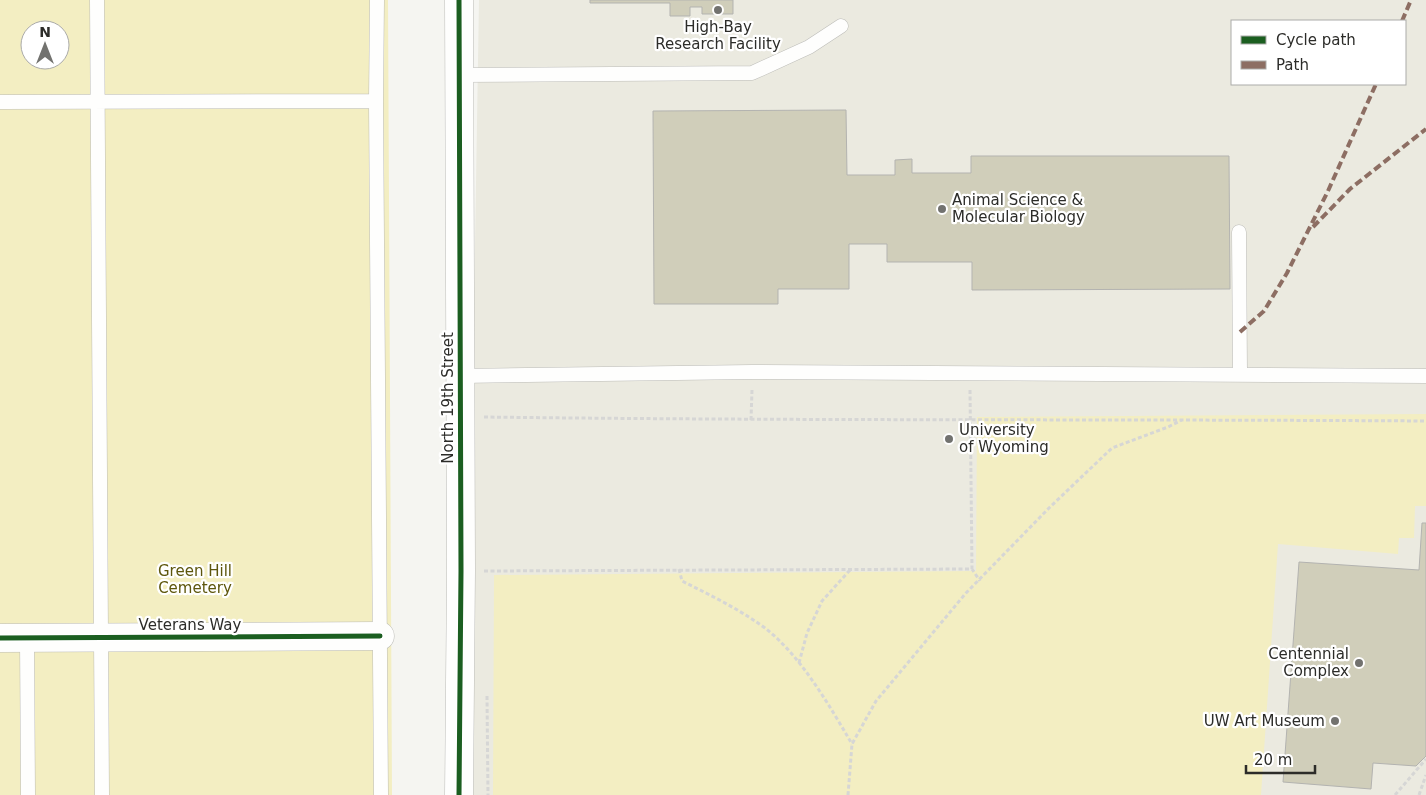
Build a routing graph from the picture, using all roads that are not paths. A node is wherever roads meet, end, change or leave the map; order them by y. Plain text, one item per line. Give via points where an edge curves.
1 (97, 0) edge
2 (377, 0) edge
3 (459, 0) edge
4 (841, 26) dead end
5 (459, 75) junction
6 (376, 100) junction
7 (0, 102) edge
8 (98, 102) junction
9 (1239, 232) dead end
10 (1240, 374) junction
11 (460, 376) junction
12 (1426, 376) edge
13 (380, 636) junction
14 (0, 638) edge
15 (27, 638) junction
16 (100, 638) junction
17 (28, 795) edge
18 (102, 795) edge
19 (381, 795) edge
20 (459, 795) edge

1 - 8 lane
2 - 6 lane
3 - 5 street, North 19th Street
4 - 5 lane via 809,47 752,73
5 - 11 street, North 19th Street
6 - 8 lane
6 - 13 lane
7 - 8 lane
8 - 16 lane
9 - 10 lane
10 - 11 lane via 752,372
10 - 12 lane
11 - 20 street, North 19th Street
13 - 16 street, Veterans Way
13 - 19 lane
14 - 15 street, Veterans Way
15 - 16 street, Veterans Way
15 - 17 lane
16 - 18 lane

